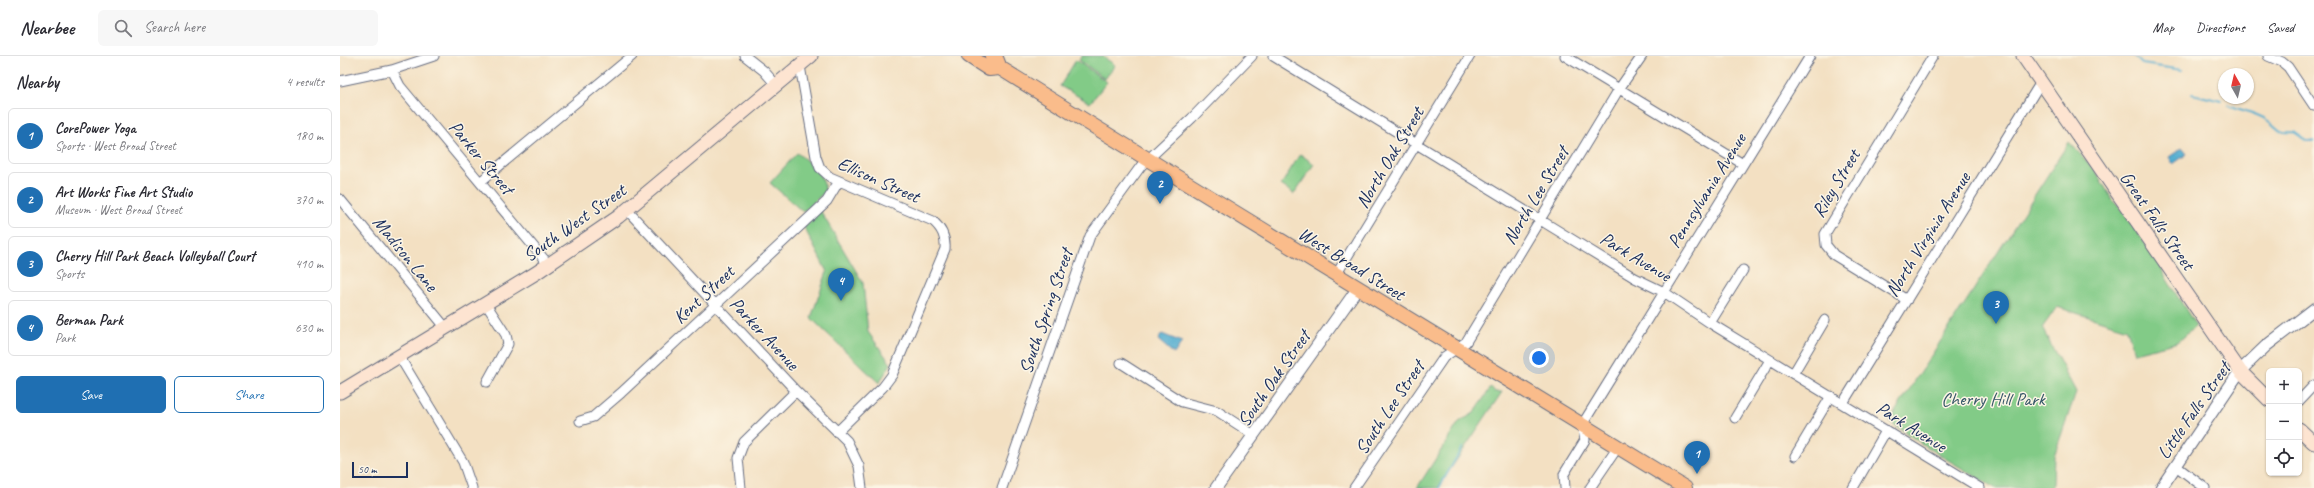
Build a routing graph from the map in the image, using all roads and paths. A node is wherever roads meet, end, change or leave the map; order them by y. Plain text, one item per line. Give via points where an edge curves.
1 (434, 56) edge
2 (632, 56) edge
3 (745, 56) edge
4 (811, 56) edge
5 (969, 56) edge
6 (992, 56) edge
7 (1252, 56) edge
8 (1273, 56) edge
9 (1470, 56) edge
10 (1566, 56) edge
11 (1642, 56) edge
12 (1810, 56) edge
13 (1932, 56) edge
14 (2022, 56) edge
15 (2268, 56) edge
16 (800, 66) junction
17 (1000, 68) junction
18 (392, 70) junction
19 (340, 81) edge
20 (2041, 82) junction
21 (777, 86) junction
22 (1619, 89) junction
23 (2314, 106) edge
24 (1417, 143) junction
25 (1148, 160) junction
26 (1743, 164) junction
27 (839, 181) junction
28 (480, 182) junction
29 (340, 199) edge
30 (627, 210) junction
31 (1540, 218) junction
32 (548, 264) junction
33 (1743, 270) dead end
34 (1336, 275) junction
35 (1358, 288) junction
36 (1664, 292) junction
37 (1907, 300) junction
38 (486, 304) junction
39 (716, 305) junction
40 (2314, 309) edge
41 (1825, 320) dead end
42 (1710, 323) junction
43 (446, 328) junction
44 (1456, 348) junction
45 (400, 356) junction
46 (1770, 360) junction
47 (1121, 363) dead end
48 (2240, 371) junction
49 (1793, 374) junction
50 (487, 382) dead end
51 (2314, 385) edge
52 (796, 391) junction
53 (340, 392) edge
54 (1831, 396) junction
55 (2266, 397) edge
56 (2302, 398) edge
57 (1843, 403) junction
58 (1735, 418) dead end
59 (580, 421) dead end
60 (1582, 425) junction
61 (1886, 431) junction
62 (837, 432) junction
63 (2302, 432) edge
64 (1254, 435) junction
65 (2314, 443) edge
66 (1618, 447) junction
67 (1795, 456) dead end
68 (2176, 466) junction
69 (472, 488) edge
70 (741, 488) edge
71 (862, 488) edge
72 (1002, 488) edge
73 (1216, 488) edge
74 (1354, 488) edge
75 (1565, 488) edge
76 (1590, 488) edge
77 (1685, 488) edge
78 (1853, 488) edge
79 (1980, 488) edge
80 (2161, 488) edge
81 (2205, 488) edge

1 - 18 street
2 - 28 street
3 - 21 street via 764,71
4 - 16 main road, South West Street
5 - 17 main road, West Broad Street via 989,69
6 - 17 main road, West Broad Street via 996,58
7 - 25 street, South Spring Street
8 - 24 street, Park Avenue
9 - 24 street, North Oak Street
10 - 22 street
11 - 22 street, North Lee Street
12 - 26 street, Pennsylvania Avenue
13 - 37 street, Riley Street via 1825,234 1826,246 1834,256
14 - 20 main road, Great Falls Street
15 - 23 street via 2288,67
16 - 21 main road, South West Street
16 - 27 street, Ellison Street via 817,161 824,173
17 - 25 main road, West Broad Street
18 - 19 street
18 - 28 street, Parker Street via 400,86
20 - 37 street, North Virginia Avenue
20 - 48 main road, Great Falls Street
21 - 30 main road, South West Street
22 - 26 street
22 - 31 street, North Lee Street
24 - 31 street, Park Avenue
24 - 34 street, North Oak Street
25 - 34 main road, West Broad Street
25 - 72 street, South Spring Street via 1098,223 1084,251
26 - 36 street, Pennsylvania Avenue
27 - 39 street, Kent Street via 827,201
27 - 62 street, Ellison Street via 938,226 944,236 945,249 890,380
28 - 32 street, Parker Street
29 - 43 street, Madison Lane
30 - 32 main road, South West Street
30 - 39 street, Parker Avenue
31 - 36 street, Park Avenue via 1635,278
31 - 44 street, North Lee Street via 1466,342
32 - 38 main road, South West Street
33 - 42 street
34 - 35 main road, West Broad Street
35 - 44 main road, West Broad Street
35 - 64 street, South Oak Street
36 - 42 street, Park Avenue
36 - 60 street, Pennsylvania Avenue
37 - 57 street, North Virginia Avenue
38 - 43 main road, South West Street
38 - 50 street via 506,335 508,344
39 - 52 street, Parker Avenue
39 - 59 street, Kent Street via 593,417
40 - 48 street, Little Falls Street via 2266,346
41 - 49 street
42 - 46 street, Park Avenue
43 - 45 main road, South West Street
44 - 60 main road, West Broad Street
44 - 74 street, South Lee Street via 1444,357
45 - 53 main road, South West Street
45 - 69 street via 463,462
46 - 49 street, Park Avenue
46 - 58 street
47 - 64 street via 1182,402 1217,411
48 - 55 main road, Great Falls Street
48 - 68 street, Little Falls Street
49 - 54 street, Park Avenue
51 - 56 street
52 - 62 street, Parker Avenue
52 - 70 street via 744,442 738,458
54 - 57 street, Park Avenue
54 - 67 street
57 - 61 street, Park Avenue
60 - 66 main road, West Broad Street
60 - 75 street via 1585,440 1564,474
61 - 78 street
61 - 79 street, Park Avenue
62 - 71 street, Parker Avenue via 855,456
63 - 65 main road
64 - 73 street, South Oak Street
66 - 76 street
66 - 77 main road, West Broad Street
68 - 80 street, Little Falls Street
68 - 81 street

